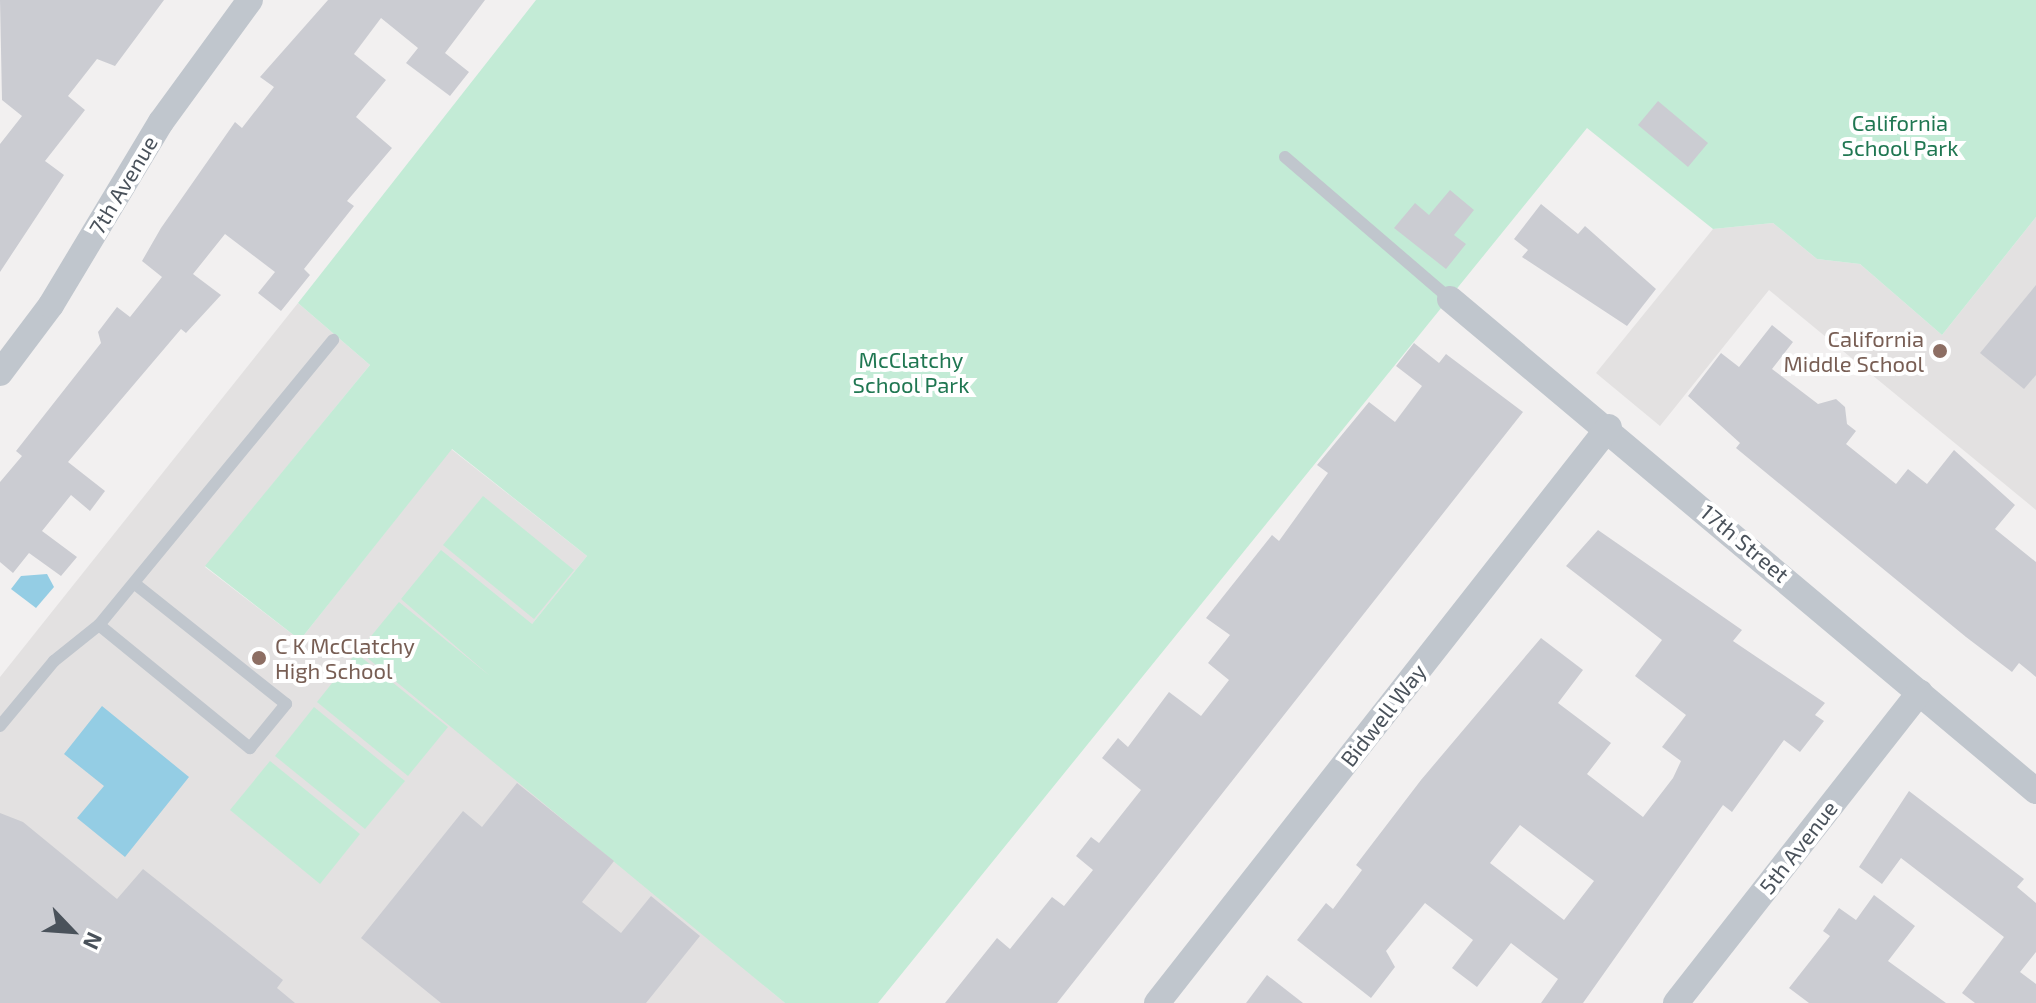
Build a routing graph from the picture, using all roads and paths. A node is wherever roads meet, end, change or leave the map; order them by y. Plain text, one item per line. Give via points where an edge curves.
1 (250, 0) edge
2 (1285, 157) dead end
3 (1450, 299) joint
4 (333, 340) dead end
5 (0, 373) edge
6 (1609, 427) junction
7 (134, 583) junction
8 (99, 625) junction
9 (1920, 692) junction
10 (0, 726) edge
11 (2036, 791) edge
12 (1157, 1003) edge
13 (1676, 1003) edge

1 - 5 street, 7th Avenue via 153,133 51,305
2 - 3 lane
3 - 6 street, 17th Street
4 - 7 lane
6 - 9 street, 17th Street
6 - 12 street, Bidwell Way
7 - 8 lane
7 - 8 lane via 286,704 250,748
8 - 10 lane via 54,661
9 - 11 street, 17th Street
9 - 13 street, 5th Avenue

